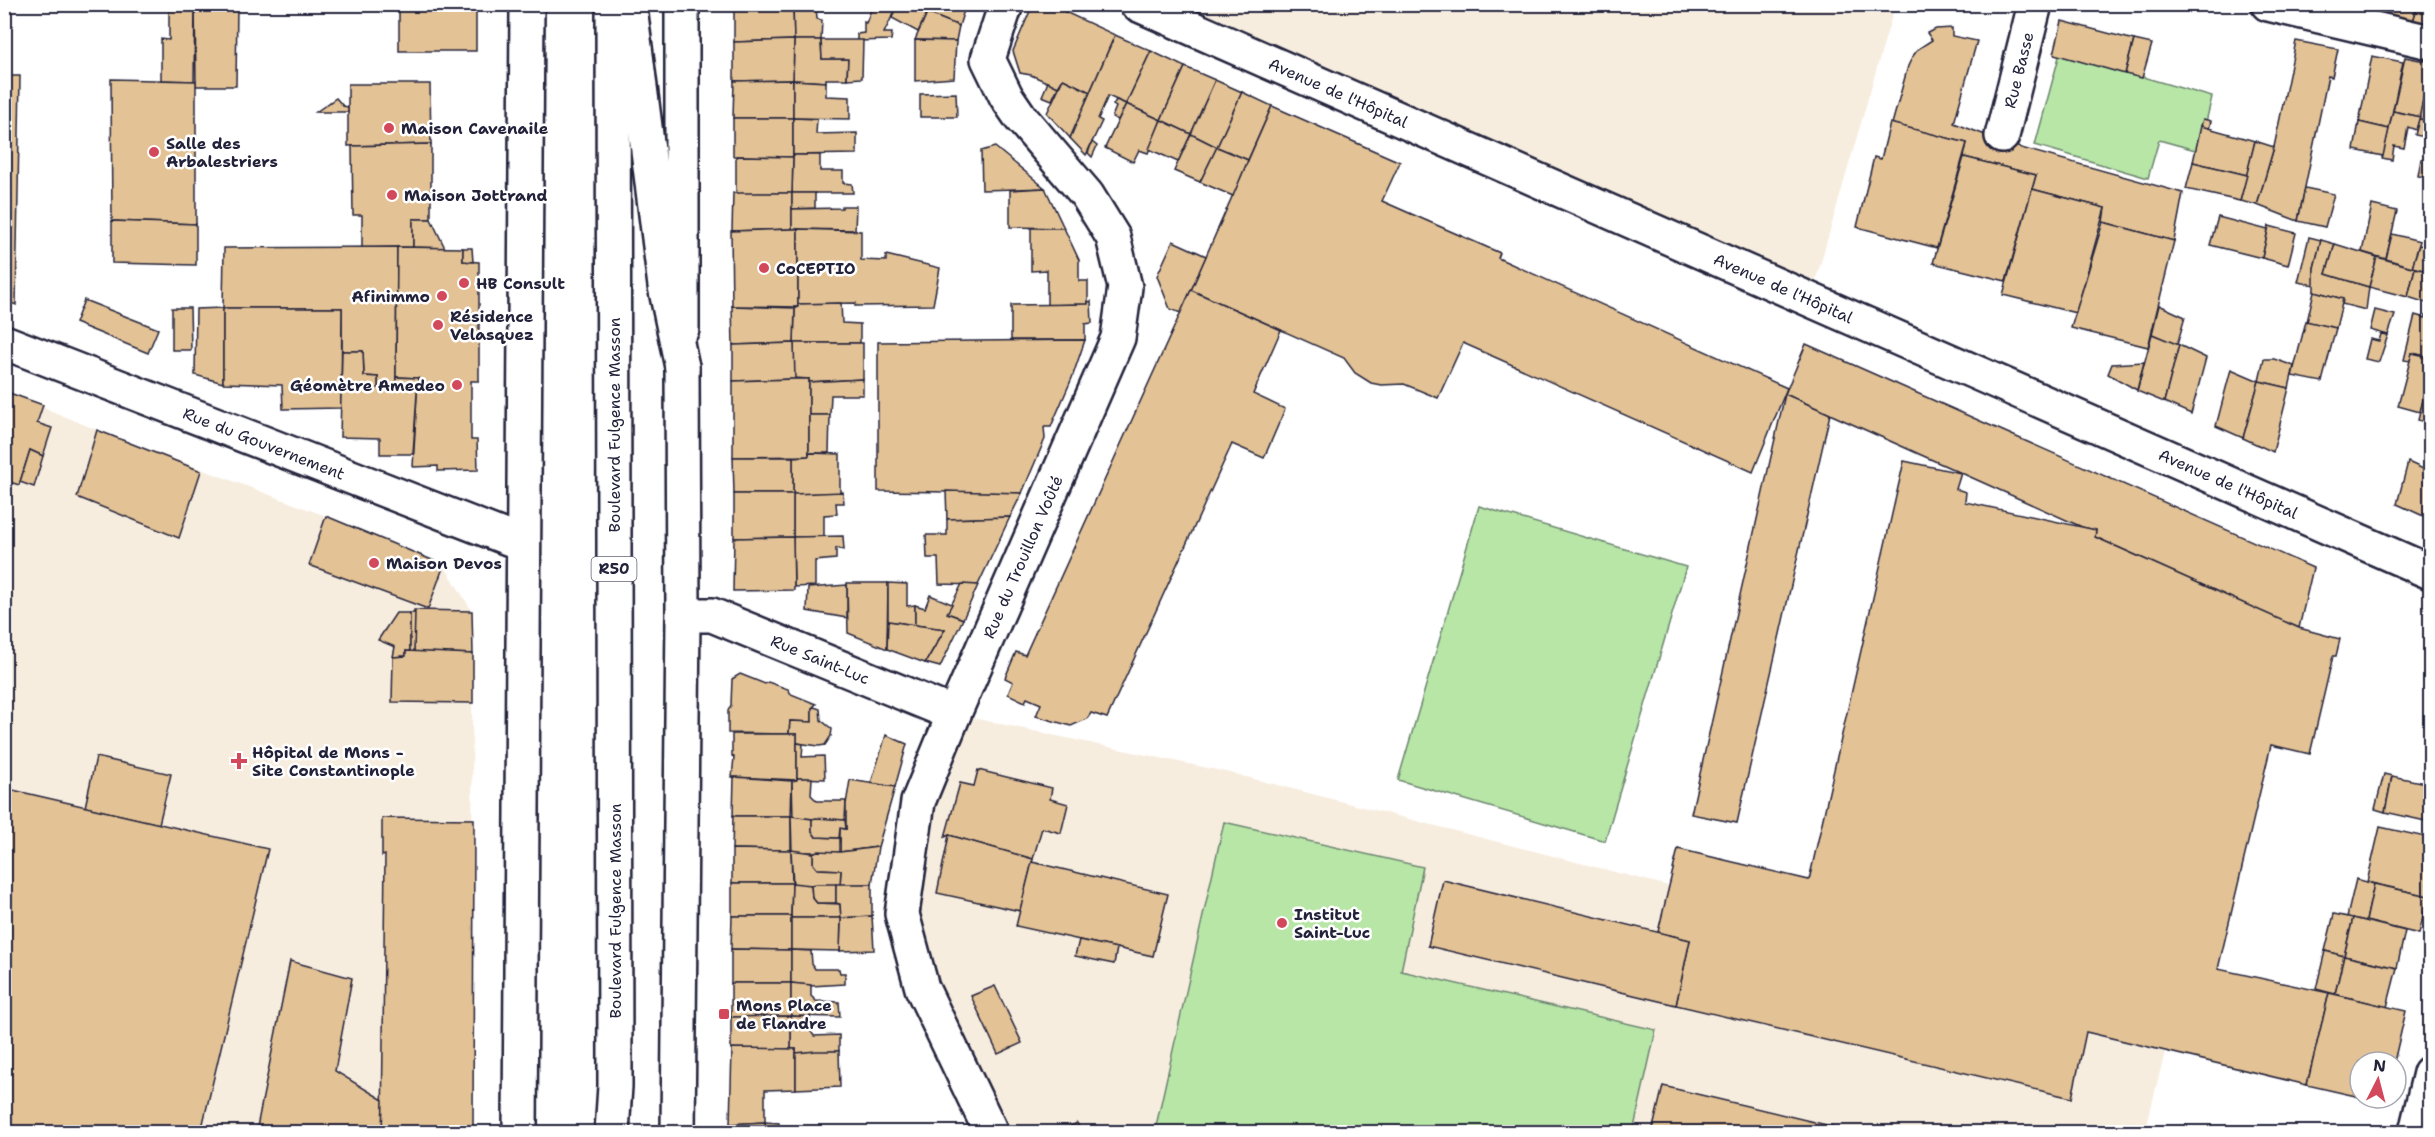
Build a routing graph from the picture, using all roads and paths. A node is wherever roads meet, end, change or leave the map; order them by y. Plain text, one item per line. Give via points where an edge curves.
1 (526, 4) edge
2 (613, 4) edge
3 (630, 4) edge
4 (682, 4) edge
5 (1006, 4) edge
6 (1137, 4) edge
7 (2035, 4) edge
8 (2268, 4) edge
9 (2430, 42) edge
10 (2002, 136) dead end
11 (4, 342) edge
12 (682, 367) junction
13 (523, 544) junction
14 (2430, 572) edge
15 (683, 615) junction
16 (954, 714) junction
17 (2430, 1073) edge
18 (520, 1132) edge
19 (612, 1132) edge
20 (678, 1132) edge
21 (991, 1132) edge
22 (2416, 1132) edge

1 - 13 main road
2 - 19 main road, Boulevard Fulgence Masson / R50
3 - 12 main road via 665,286
4 - 12 main road
5 - 16 main road, Rue du Trouillon Voûté via 988,59 1021,118 1087,195 1113,237 1125,287 1118,338
6 - 14 main road, Avenue de l'Hôpital
7 - 10 main road, Rue Basse
8 - 9 main road
11 - 13 main road, Rue du Gouvernement
12 - 15 main road
13 - 18 main road
15 - 16 main road, Rue Saint-Luc via 712,615
15 - 20 main road
16 - 21 main road, Rue du Trouillon Voûté via 918,802 902,914 922,988
17 - 22 main road

